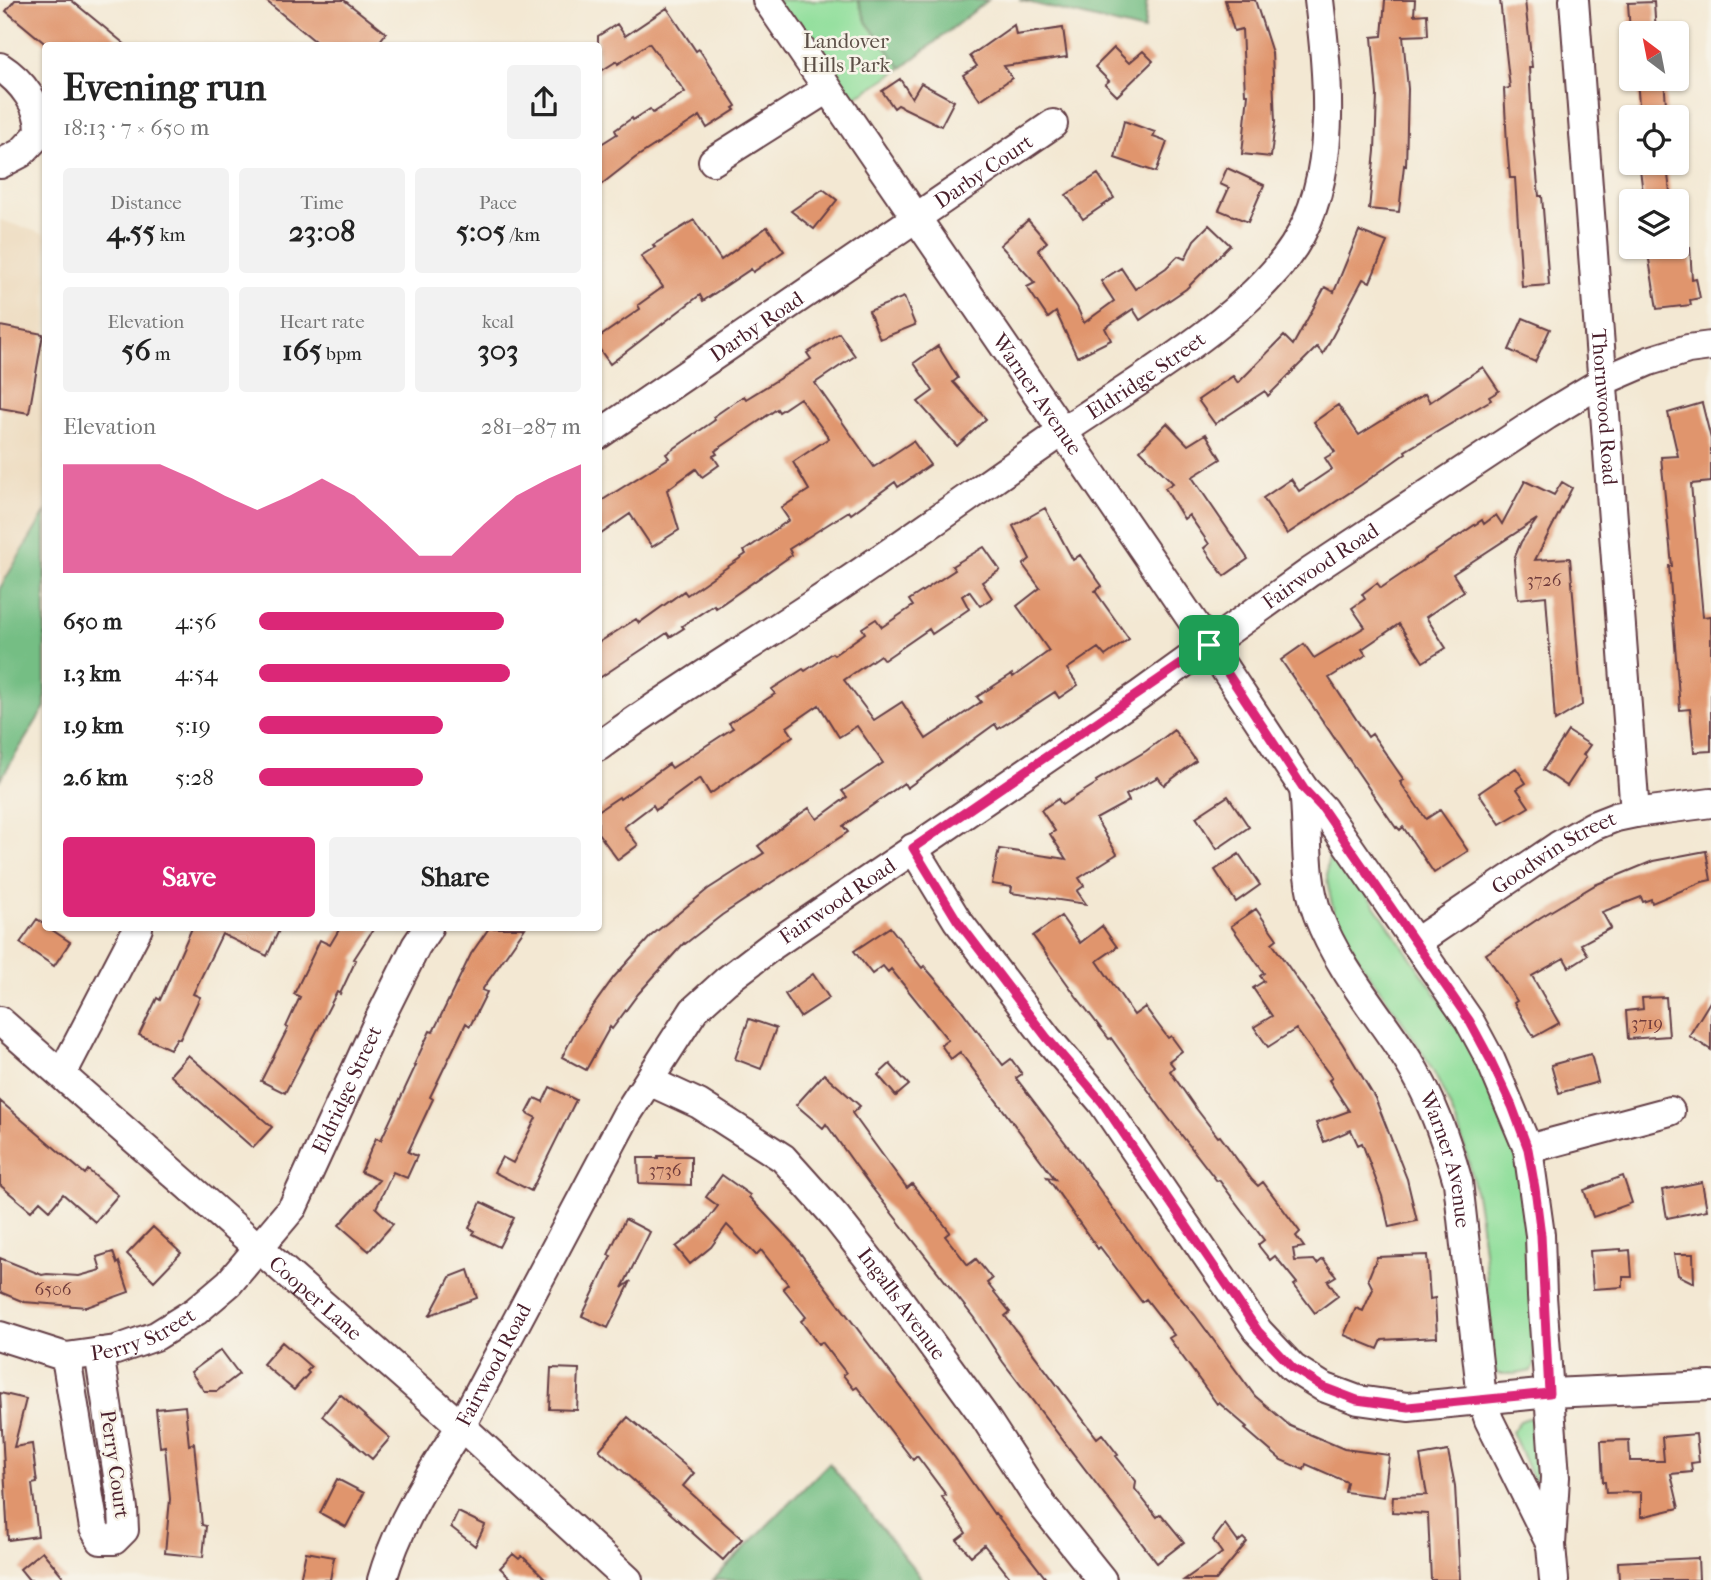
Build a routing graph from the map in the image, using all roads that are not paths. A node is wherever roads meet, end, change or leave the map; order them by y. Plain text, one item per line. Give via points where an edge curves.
1 (767, 0) edge
2 (1319, 0) edge
3 (1574, 0) edge
4 (0, 66) edge
5 (827, 89) junction
6 (37, 101) edge
7 (1053, 124) dead end
8 (713, 161) dead end
9 (0, 164) edge
10 (915, 219) junction
11 (1711, 346) edge
12 (1605, 380) junction
13 (602, 432) edge
14 (1061, 433) junction
15 (1209, 645) junction
16 (602, 744) edge
17 (1304, 789) junction
18 (1711, 803) edge
19 (1635, 813) junction
20 (913, 848) junction
21 (136, 931) edge
22 (426, 931) edge
23 (1415, 943) junction
24 (0, 1021) edge
25 (62, 1074) junction
26 (649, 1081) junction
27 (1670, 1111) dead end
28 (1528, 1149) junction
29 (261, 1248) junction
30 (0, 1336) edge
31 (99, 1352) junction
32 (66, 1357) junction
33 (1711, 1385) edge
34 (1549, 1393) junction
35 (1482, 1399) junction
36 (461, 1426) junction
37 (1551, 1545) junction
38 (382, 1580) edge
39 (628, 1580) edge
40 (1102, 1580) edge
41 (1554, 1580) edge

1 - 5 street, Warner Avenue
2 - 14 street, Eldridge Street via 1325,140 1314,205 1294,245 1226,318
3 - 12 street, Thornwood Road
4 - 6 street
5 - 8 street
5 - 10 street, Warner Avenue
6 - 9 street via 40,133 22,153
7 - 10 street, Darby Court
10 - 13 street, Darby Road
10 - 14 street, Warner Avenue
11 - 12 street, Fairwood Road via 1649,361
12 - 15 street, Fairwood Road via 1310,572
12 - 19 street, Thornwood Road
14 - 15 street, Warner Avenue
14 - 16 street, Eldridge Street
15 - 17 street, Warner Avenue
15 - 20 street, Fairwood Road
17 - 23 street, Warner Avenue via 1323,809
17 - 35 street, Warner Avenue via 1317,913 1332,949 1418,1077 1449,1150 1458,1182
18 - 19 street, Goodwin Street
19 - 23 street, Goodwin Street via 1593,826 1558,846
20 - 26 street, Fairwood Road via 726,981 694,1010
20 - 35 street via 957,920 1102,1102 1258,1331 1293,1368 1323,1387 1357,1400 1408,1407
21 - 25 street
22 - 29 street, Eldridge Street via 378,1021 293,1206
23 - 28 street, Warner Avenue via 1474,1030
24 - 25 street, Cooper Lane
25 - 29 street, Cooper Lane
26 - 36 street, Fairwood Road via 627,1114
26 - 40 street, Ingalls Avenue via 699,1104 783,1158 879,1272 1042,1505
27 - 28 street
28 - 34 street, Warner Avenue via 1541,1235
29 - 31 street, Perry Street via 196,1311 156,1336
29 - 36 street, Cooper Lane
30 - 32 street, Perry Street
31 - 32 street, Perry Street
31 - 32 street, Perry Court via 123,1509 124,1530 114,1540 100,1540 94,1528
33 - 34 street
34 - 35 street
34 - 37 street, Warner Avenue via 1555,1477
35 - 37 street, Warner Avenue
36 - 38 street, Fairwood Road via 401,1528
36 - 39 street, Cooper Lane
37 - 41 street, Warner Avenue

